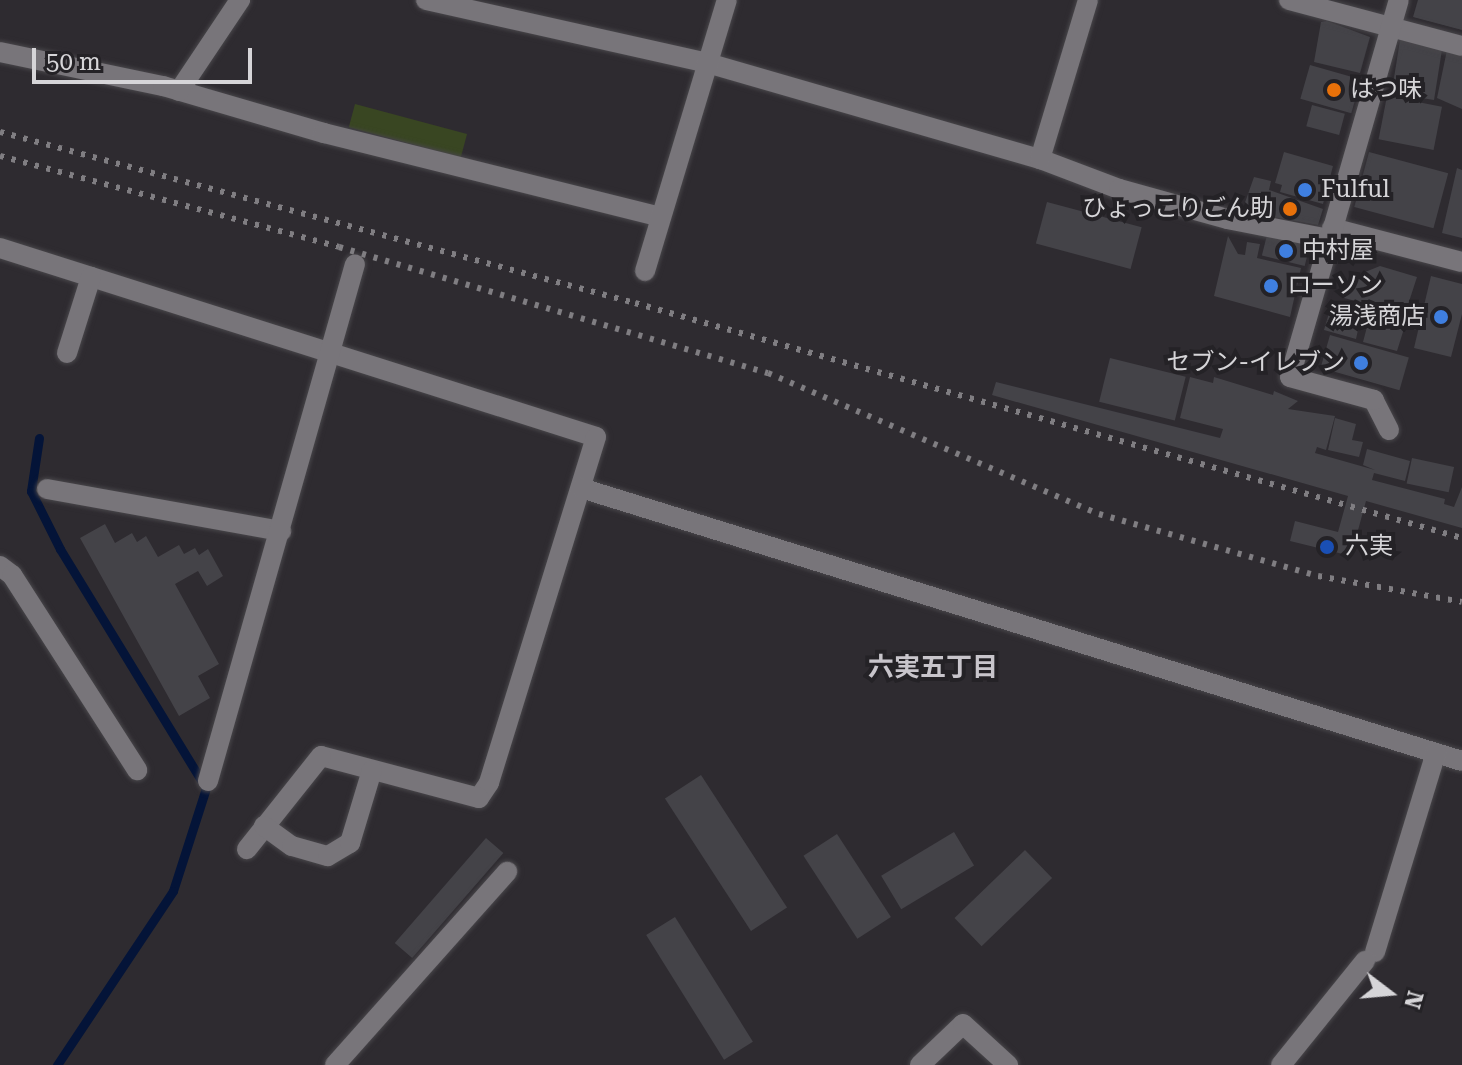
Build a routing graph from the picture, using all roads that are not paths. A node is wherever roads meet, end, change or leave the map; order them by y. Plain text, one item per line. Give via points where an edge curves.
1 (240, 0) edge
2 (426, 0) edge
3 (727, 0) edge
4 (1088, 0) edge
5 (1289, 0) edge
6 (1399, 0) edge
7 (1390, 28) junction
8 (1462, 46) edge
9 (0, 52) edge
10 (707, 63) junction
11 (179, 91) junction
12 (1040, 159) junction
13 (660, 217) junction
14 (1331, 234) junction
15 (0, 248) edge
16 (1462, 262) edge
17 (355, 264) dead end
18 (645, 271) dead end
19 (91, 277) junction
20 (67, 353) dead end
21 (330, 356) junction
22 (1389, 430) dead end
23 (581, 488) junction
24 (47, 489) dead end
25 (281, 531) junction
26 (4, 572) edge
27 (1436, 753) junction
28 (1462, 761) edge
29 (137, 770) dead end
30 (372, 770) junction
31 (208, 781) dead end
32 (264, 826) junction
33 (247, 849) dead end
34 (507, 872) dead end
35 (335, 1065) edge
36 (920, 1065) edge
37 (1008, 1065) edge
38 (1281, 1065) edge

1 - 11 street
2 - 10 street
3 - 10 street
4 - 12 street
5 - 7 street
6 - 7 street
7 - 8 street
7 - 14 street
9 - 11 street
10 - 12 street
10 - 13 street
11 - 13 street
12 - 14 street via 1119,189 1227,219
13 - 18 street
14 - 16 street
14 - 22 street via 1290,377 1374,400
15 - 19 street
17 - 21 street
19 - 20 street
19 - 21 street
21 - 23 street via 596,437
21 - 25 street
23 - 27 street
23 - 30 street via 489,783 479,798
24 - 25 street
25 - 31 street
26 - 29 street
27 - 28 street
27 - 38 street via 1370,956
30 - 32 street via 321,756
30 - 32 street via 350,843 328,856 292,846
32 - 33 street
34 - 35 street
36 - 37 street via 963,1024

